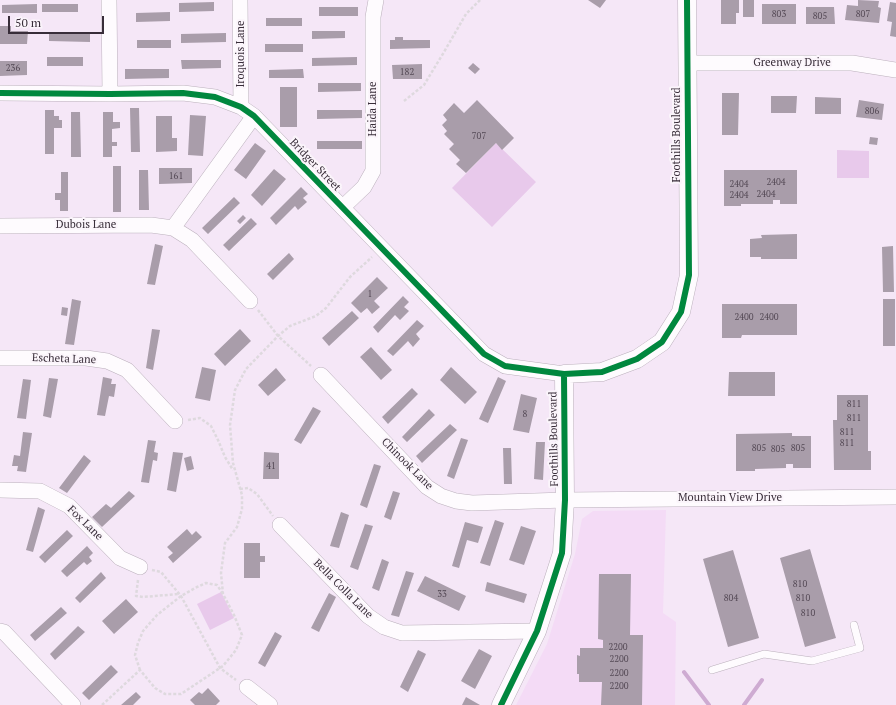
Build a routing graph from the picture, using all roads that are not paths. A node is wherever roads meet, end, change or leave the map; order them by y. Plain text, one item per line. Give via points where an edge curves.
1 (109, 0) edge
2 (240, 0) edge
3 (376, 0) edge
4 (687, 0) edge
5 (687, 63) junction
6 (896, 70) edge
7 (0, 93) edge
8 (110, 94) junction
9 (241, 107) junction
10 (254, 116) junction
11 (343, 207) junction
12 (0, 226) edge
13 (173, 228) junction
14 (250, 301) road end
15 (0, 358) edge
16 (564, 374) junction
17 (321, 375) road end
18 (175, 421) road end
19 (0, 490) edge
20 (896, 497) edge
21 (565, 500) junction
22 (280, 525) road end
23 (140, 567) road end
24 (854, 625) dead end
25 (0, 631) edge
26 (537, 631) junction
27 (712, 670) dead end
28 (247, 687) road end
29 (73, 705) edge
30 (270, 705) edge
31 (501, 705) edge

1 - 8 street
2 - 9 street, Iroquois Lane
3 - 11 street, Haida Lane via 373,17 373,171 364,187
4 - 5 street, Foothills Boulevard
5 - 6 street, Greenway Drive via 852,63
5 - 16 street, Foothills Boulevard via 688,275 681,312 662,342 637,359 602,372
7 - 8 street, Bridger Street
8 - 9 street, Bridger Street via 183,93 215,97
9 - 10 street, Bridger Street
10 - 11 street, Bridger Street
10 - 13 street
11 - 16 street, Bridger Street via 484,354 505,366
12 - 13 street, Dubois Lane via 151,225
13 - 14 street, Dubois Lane via 192,240
15 - 18 street, Escheta Lane via 86,358 107,361 127,370
16 - 21 street, Foothills Boulevard
17 - 21 street, Chinook Lane via 427,487 441,496 472,503
19 - 23 street, Fox Lane via 40,491 70,506 120,558
20 - 21 street, Mountain View Drive
21 - 26 street, Foothills Boulevard via 562,553
22 - 26 street, Bella Colla Lane via 368,616 384,627 402,633
24 - 27 lane via 860,648 812,660 764,654
25 - 29 street via 4,632
26 - 31 street, Foothills Boulevard
28 - 30 street

